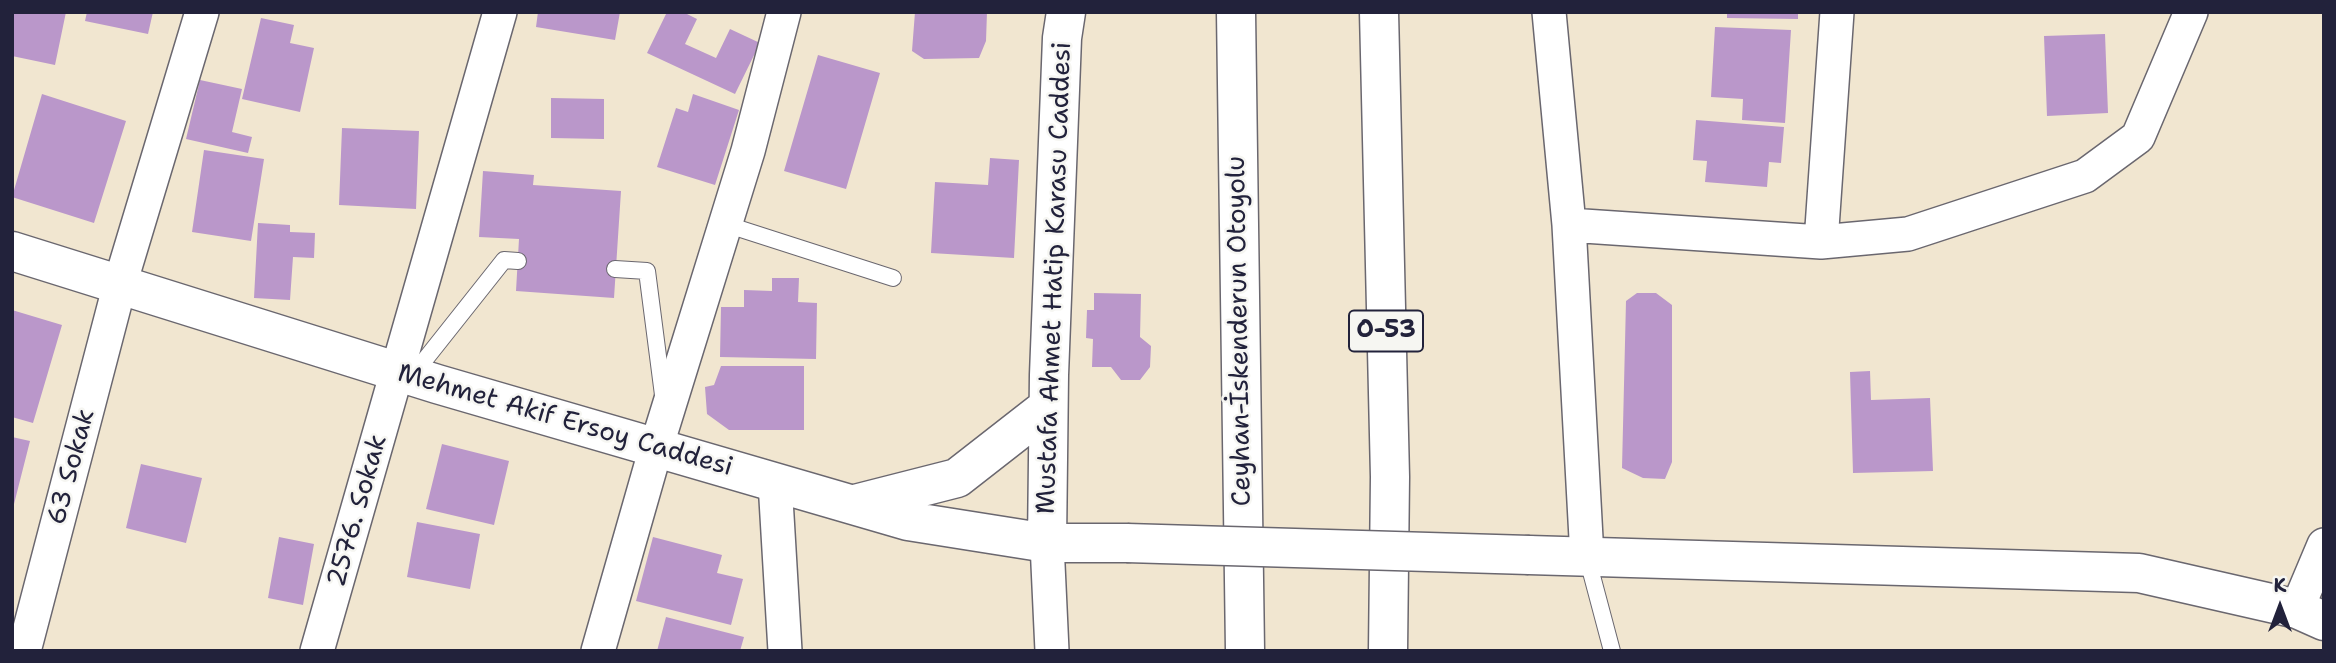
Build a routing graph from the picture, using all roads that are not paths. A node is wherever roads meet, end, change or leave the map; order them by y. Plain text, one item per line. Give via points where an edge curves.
1 (202, 12) edge
2 (500, 12) edge
3 (784, 12) edge
4 (1066, 12) edge
5 (1236, 12) edge
6 (1378, 12) edge
7 (1549, 12) edge
8 (1837, 12) edge
9 (2191, 12) edge
10 (725, 224) junction
11 (1569, 225) junction
12 (1821, 242) junction
13 (12, 251) edge
14 (518, 261) dead end
15 (615, 269) dead end
16 (893, 278) dead end
17 (120, 284) junction
18 (405, 374) junction
19 (1048, 407) junction
20 (661, 431) junction
21 (775, 482) junction
22 (853, 505) junction
23 (1047, 543) junction
24 (2324, 545) edge
25 (1587, 557) junction
26 (2311, 615) edge
27 (24, 651) edge
28 (317, 651) edge
29 (598, 651) edge
30 (785, 651) edge
31 (1052, 651) edge
32 (1245, 651) edge
33 (1388, 651) edge
34 (1612, 651) edge

1 - 17 street, 63 Sokak
2 - 18 street, 2576. Sokak
3 - 10 street
4 - 19 main road, Mustafa Ahmet Hatip Karasu Caddesi
5 - 32 main road, Ceyhan-İskenderun Otoyolu
6 - 33 main road, O-53 via 1390,477
7 - 11 street
8 - 12 street
9 - 12 street via 2138,137 2085,177 1908,234
10 - 16 lane
10 - 20 street
11 - 12 street
11 - 25 street
13 - 17 main road, Mehmet Akif Ersoy Caddesi
14 - 18 lane via 504,260
15 - 20 lane via 648,271
17 - 18 main road, Mehmet Akif Ersoy Caddesi
17 - 27 street, 63 Sokak
18 - 20 main road, Mehmet Akif Ersoy Caddesi
18 - 28 street, 2576. Sokak
19 - 22 main road via 957,478
19 - 23 main road, Mustafa Ahmet Hatip Karasu Caddesi
20 - 21 main road, Mehmet Akif Ersoy Caddesi
20 - 29 street
21 - 22 main road, Mehmet Akif Ersoy Caddesi
21 - 30 street
22 - 23 main road, Mehmet Akif Ersoy Caddesi via 908,521
23 - 25 main road, Mehmet Akif Ersoy Caddesi, bridge
23 - 31 street
24 - 26 street
25 - 26 main road, Mehmet Akif Ersoy Caddesi via 2139,573
25 - 34 lane

